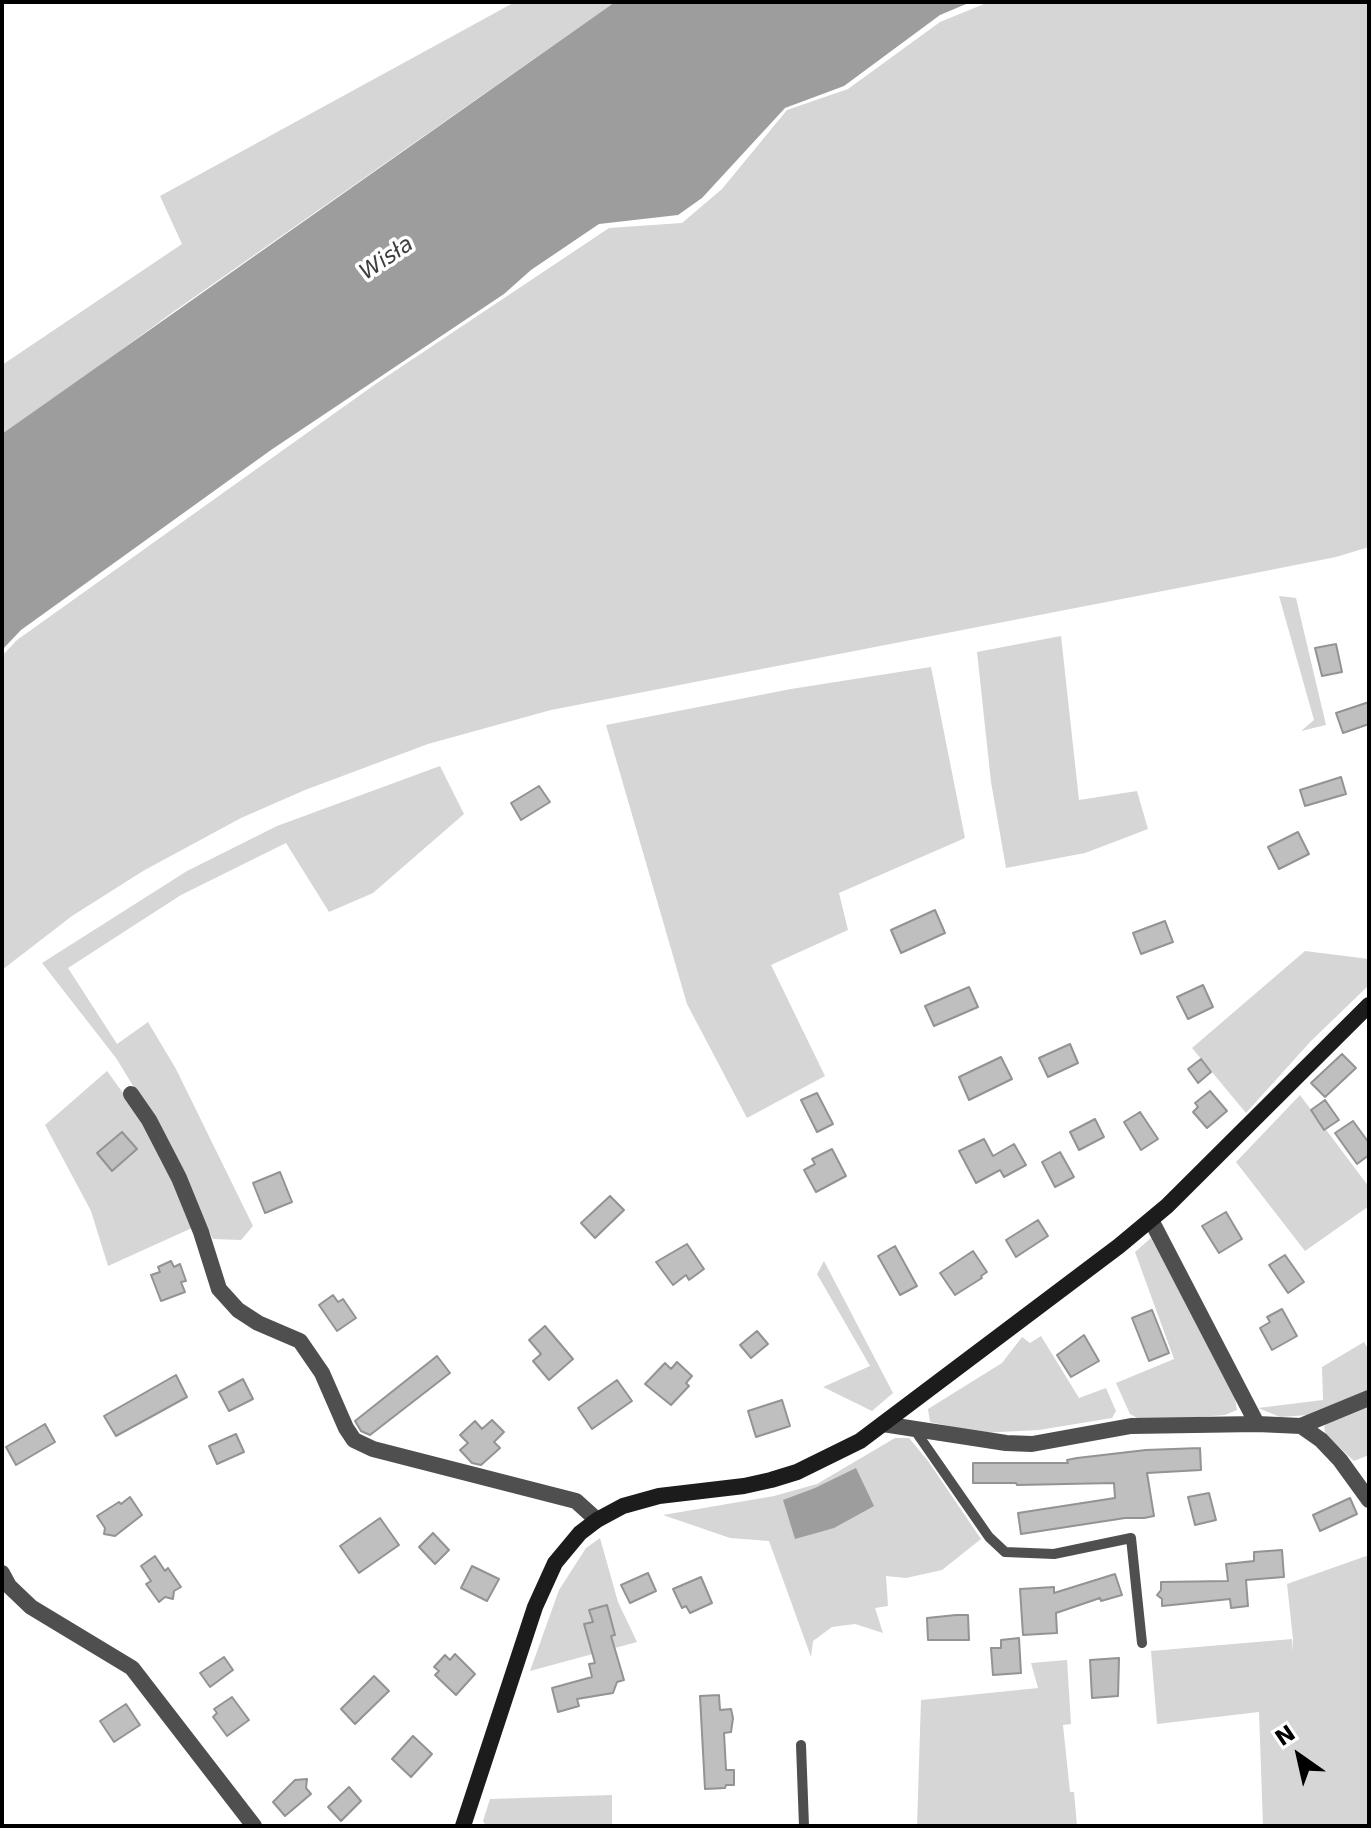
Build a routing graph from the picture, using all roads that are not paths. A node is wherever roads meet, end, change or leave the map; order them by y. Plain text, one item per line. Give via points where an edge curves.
1 (1369, 1005) edge
2 (131, 1094) dead end
3 (1151, 1220) junction
4 (1369, 1398) edge
5 (883, 1424) junction
6 (1257, 1424) junction
7 (1301, 1426) junction
8 (913, 1428) junction
9 (1369, 1500) edge
10 (597, 1520) junction
11 (2, 1573) edge
12 (1142, 1643) dead end
13 (801, 1745) dead end
14 (254, 1826) edge
15 (463, 1826) edge
16 (804, 1826) edge

1 - 3 street
2 - 10 street via 179,1178 219,1289 258,1323 300,1341 354,1440 576,1501
3 - 5 street
3 - 6 street
4 - 7 street
5 - 8 street
5 - 10 street via 842,1452 797,1472 744,1486 647,1499
6 - 7 street
6 - 8 street via 1131,1426 1032,1444
7 - 9 street via 1340,1460
8 - 12 lane via 1005,1552 1054,1554 1131,1538
10 - 15 street via 564,1549 547,1578
11 - 14 street via 31,1607 132,1668
13 - 16 lane

